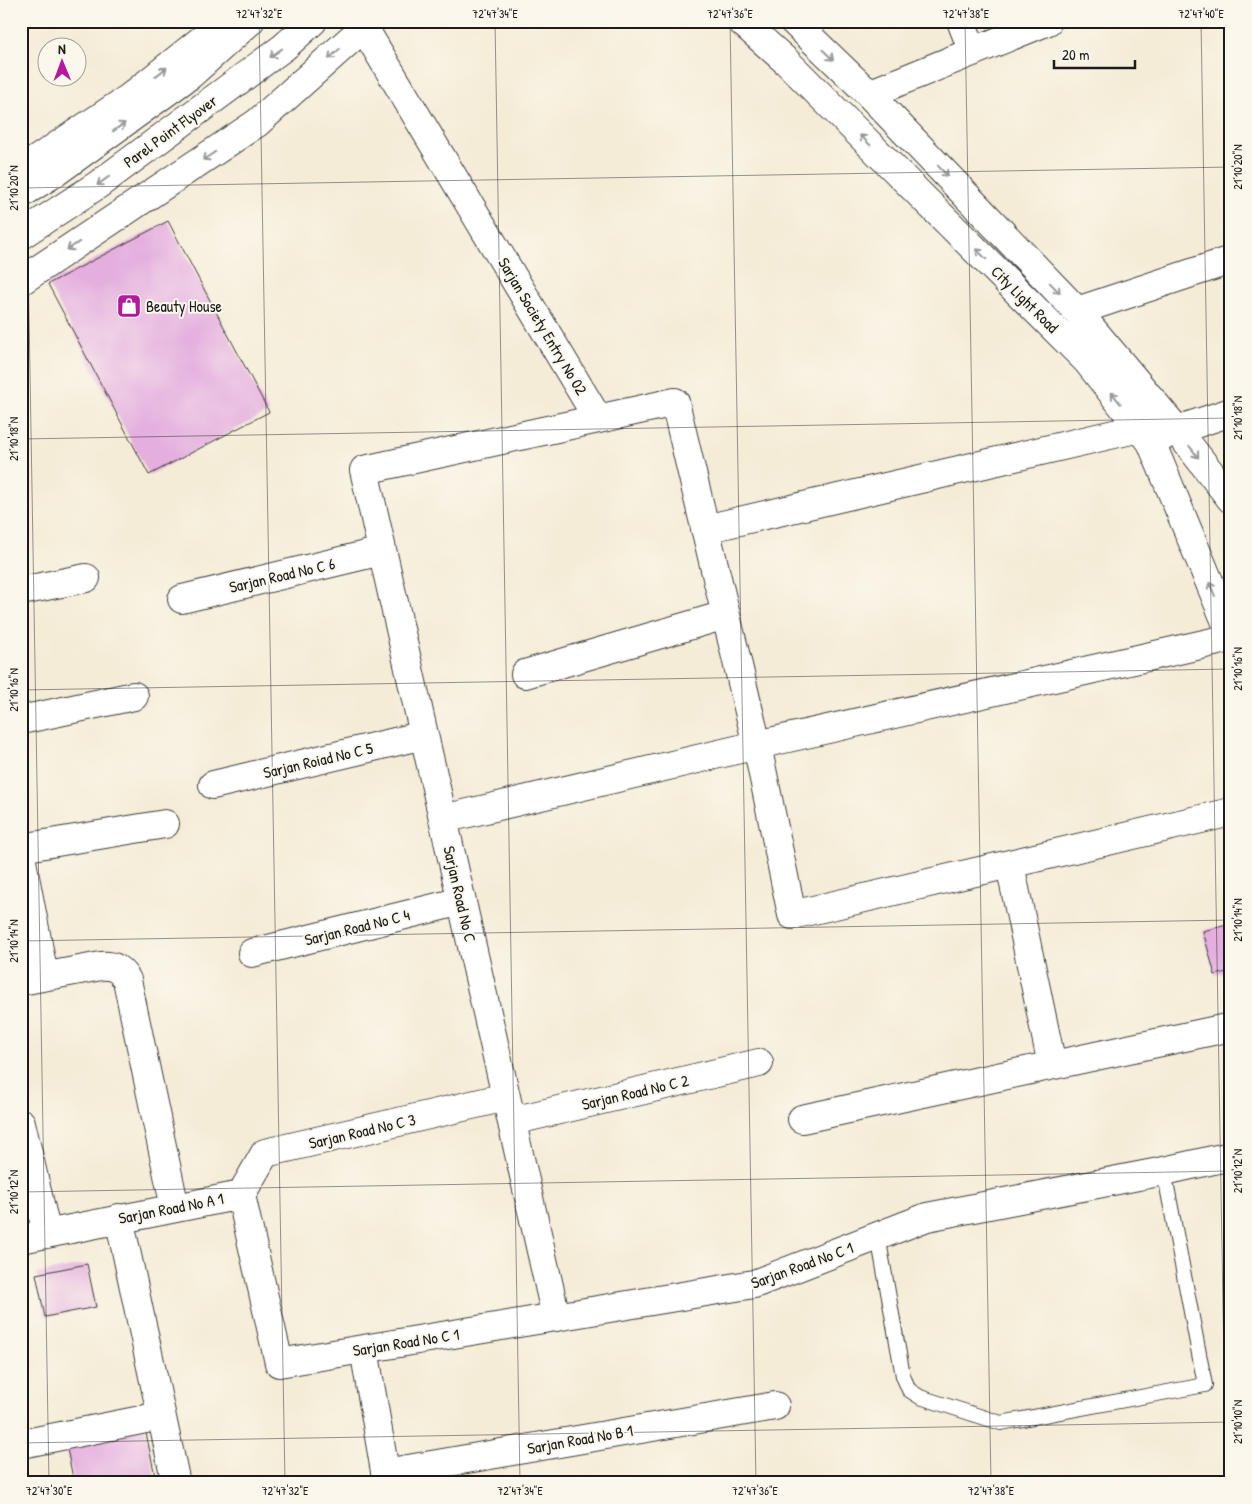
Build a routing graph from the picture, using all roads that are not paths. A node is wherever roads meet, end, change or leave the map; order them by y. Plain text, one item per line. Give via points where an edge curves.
1 (225, 21) edge
2 (250, 21) edge
3 (313, 21) edge
4 (741, 21) edge
5 (793, 21) edge
6 (961, 21) edge
7 (1048, 21) edge
8 (367, 24) edge
9 (973, 52) junction
10 (869, 94) junction
11 (21, 170) edge
12 (21, 194) edge
13 (21, 235) edge
14 (1231, 260) edge
15 (21, 281) edge
16 (1076, 311) junction
17 (1231, 412) edge
18 (598, 419) junction
19 (1177, 430) junction
20 (1146, 435) junction
21 (1231, 499) edge
22 (705, 529) junction
23 (382, 551) junction
24 (86, 578) dead end
25 (21, 591) edge
26 (182, 599) dead end
27 (726, 615) junction
28 (1231, 634) edge
29 (1231, 638) edge
30 (525, 674) dead end
31 (134, 696) dead end
32 (21, 720) edge
33 (424, 735) junction
34 (756, 745) junction
35 (213, 785) dead end
36 (1231, 812) edge
37 (443, 819) junction
38 (165, 824) dead end
39 (21, 848) edge
40 (21, 856) edge
41 (1010, 865) junction
42 (462, 900) junction
43 (252, 952) dead end
44 (33, 979) edge
45 (1231, 1028) edge
46 (759, 1063) dead end
47 (1052, 1065) junction
48 (509, 1109) junction
49 (802, 1119) dead end
50 (21, 1124) edge
51 (1231, 1156) edge
52 (1164, 1171) junction
53 (241, 1195) junction
54 (175, 1208) junction
55 (119, 1218) junction
56 (34, 1236) edge
57 (878, 1236) junction
58 (556, 1317) junction
59 (364, 1349) junction
60 (279, 1363) joint
61 (775, 1406) dead end
62 (161, 1416) junction
63 (21, 1444) edge
64 (386, 1478) edge
65 (176, 1483) edge

11 -> 1 street via 129,98
12 -> 2 street, Parel Point Flyover via 190,75
3 -> 13 street, Parel Point Flyover via 284,48 99,184
20 -> 4 street, City Light Road via 1087,362
5 -> 10 street
6 - 9 street
7 - 9 street
8 -> 15 street via 258,123
8 - 18 street, Sarjan Society Entry No 02
9 - 10 street
10 -> 16 street
14 - 16 street
16 - 19 street
17 - 19 street
18 - 22 street via 675,402
18 - 23 street, Sarjan Road No C via 364,470
19 - 20 street
19 -> 21 street
20 - 22 street
28 -> 20 street, City Light Road
22 - 27 street
23 - 26 street, Sarjan Road No C 6
23 - 33 street, Sarjan Road No C
24 - 25 street
27 - 30 street
27 - 34 street
29 - 34 street
31 - 32 street
33 - 35 street, Sarjan Roiad No C 5
33 - 37 street, Sarjan Road No C
34 - 37 street
34 - 41 street via 792,915
36 - 41 street
37 - 42 street, Sarjan Road No C
38 - 39 street
40 - 44 street
41 - 47 street
42 - 43 street, Sarjan Road No C 4
42 - 48 street, Sarjan Road No C
44 - 54 street via 111,965 120,970 127,980
45 - 47 street
46 - 48 street, Sarjan Road No C 2
47 - 49 street
48 - 53 street, Sarjan Road No C 3 via 265,1153
48 - 58 street, Sarjan Road No C
50 - 56 street
51 - 52 street, Sarjan Road No C 1
52 - 57 street, Sarjan Road No C 1 via 927,1217
52 - 57 lane via 1205,1385 1002,1423 920,1397 909,1390 903,1376
53 - 54 street, Sarjan Road No A 1
53 - 60 street, Sarjan Road No A 1
54 - 55 street, Sarjan Road No A 1
55 - 56 street, Sarjan Road No A 1
55 - 62 street
57 - 58 street, Sarjan Road No C 1 via 754,1284
58 - 59 street, Sarjan Road No C 1
59 - 60 street, Sarjan Road No C 1
59 - 64 street
61 - 64 street, Sarjan Road No B 1
62 - 63 street
62 - 65 street

